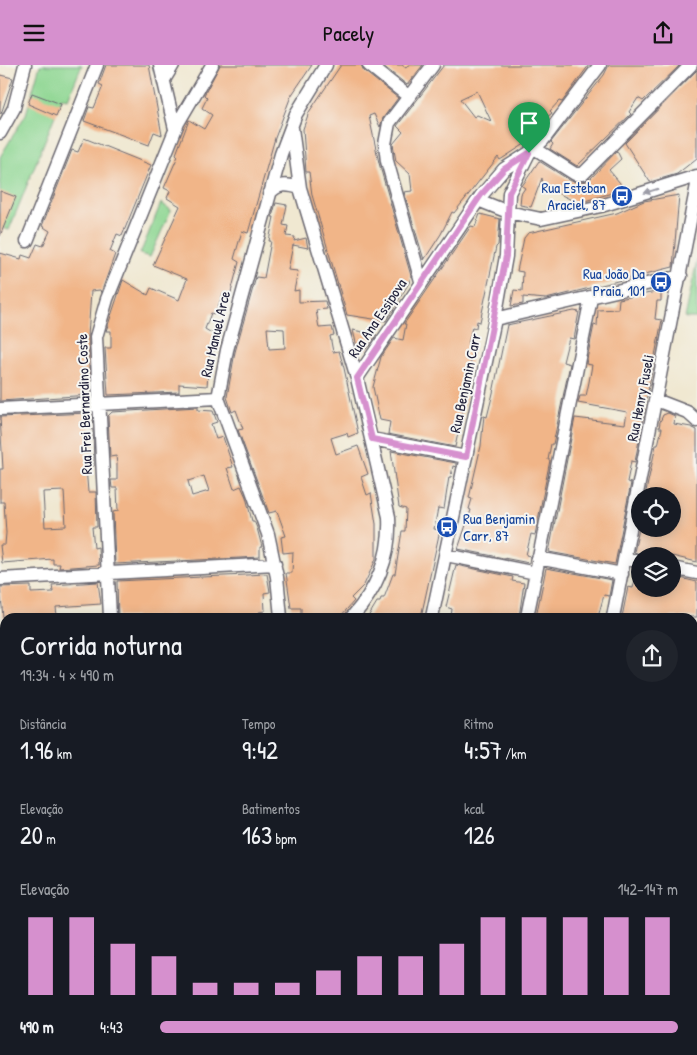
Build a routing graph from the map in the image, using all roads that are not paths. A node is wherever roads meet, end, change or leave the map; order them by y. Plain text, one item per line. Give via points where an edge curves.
1 (26, 65) edge
2 (97, 65) edge
3 (160, 65) edge
4 (173, 65) edge
5 (212, 65) edge
6 (326, 65) edge
7 (369, 65) edge
8 (433, 65) edge
9 (600, 65) edge
10 (691, 65) edge
11 (164, 80) junction
12 (408, 96) junction
13 (292, 126) junction
14 (175, 129) junction
15 (0, 133) edge
16 (531, 151) junction
17 (697, 176) edge
18 (697, 185) edge
19 (300, 188) junction
20 (269, 194) junction
21 (478, 200) junction
22 (508, 212) junction
23 (27, 241) dead end
24 (681, 276) junction
25 (421, 281) junction
26 (591, 298) junction
27 (495, 319) junction
28 (357, 378) junction
29 (218, 398) junction
30 (656, 400) junction
31 (99, 404) junction
32 (0, 409) edge
33 (697, 421) edge
34 (372, 439) junction
35 (466, 457) junction
36 (446, 555) junction
37 (538, 558) junction
38 (625, 558) junction
39 (631, 559) edge
40 (275, 564) junction
41 (681, 570) edge
42 (536, 573) junction
43 (697, 573) edge
44 (108, 574) junction
45 (622, 574) junction
46 (0, 579) edge
47 (110, 613) edge
48 (281, 613) edge
49 (355, 613) edge
50 (433, 613) edge
51 (528, 613) edge
52 (614, 613) edge

1 - 15 street via 14,108
2 - 23 street
3 - 11 street
4 - 11 street
5 - 14 street, Rua Frei Bernardino Coste
6 - 13 street, Rua Manuel Arce via 309,89
7 - 12 street
8 - 12 street
9 - 16 street
10 - 16 street via 583,174 575,174
11 - 14 street
12 - 25 street via 389,123 385,144
13 - 19 street
13 - 20 street, Rua Manuel Arce
14 - 31 street, Rua Frei Bernardino Coste via 99,322 96,337
16 - 21 street, Rua Ana Essipova via 504,169
16 - 22 street, Rua Benjamin Carr via 509,193
17 -> 22 street via 566,215 541,219
18 - 24 street, Rua Henry Fuseli
19 - 20 street via 285,184
19 - 28 street
20 - 29 street, Rua Manuel Arce via 227,350
21 - 22 street
21 - 25 street, Rua Ana Essipova
22 - 27 street, Rua Benjamin Carr via 506,256
24 - 26 street
24 - 30 street, Rua Henry Fuseli
25 - 28 street, Rua Ana Essipova
26 - 27 street
26 - 37 street
27 - 35 street, Rua Benjamin Carr
28 - 34 street, Rua Ana Essipova
29 - 31 street
29 - 40 street, Rua Manuel Arce via 265,526
30 - 33 street via 687,412
30 - 38 street, Rua Henry Fuseli
31 - 32 street
31 - 44 street, Rua Frei Bernardino Coste
34 - 35 street
34 - 49 street, Rua Ana Essipova via 390,537 377,582
35 - 36 street, Rua Benjamin Carr
36 - 42 street
36 - 50 street, Rua Benjamin Carr
37 - 42 street
37 - 45 street
38 - 39 street
38 - 45 street, Rua Henry Fuseli
40 - 44 street
40 - 48 street, Rua Manuel Arce
41 - 43 street
42 - 51 street
44 - 46 street
44 - 47 street, Rua Frei Bernardino Coste
45 - 52 street, Rua Henry Fuseli

